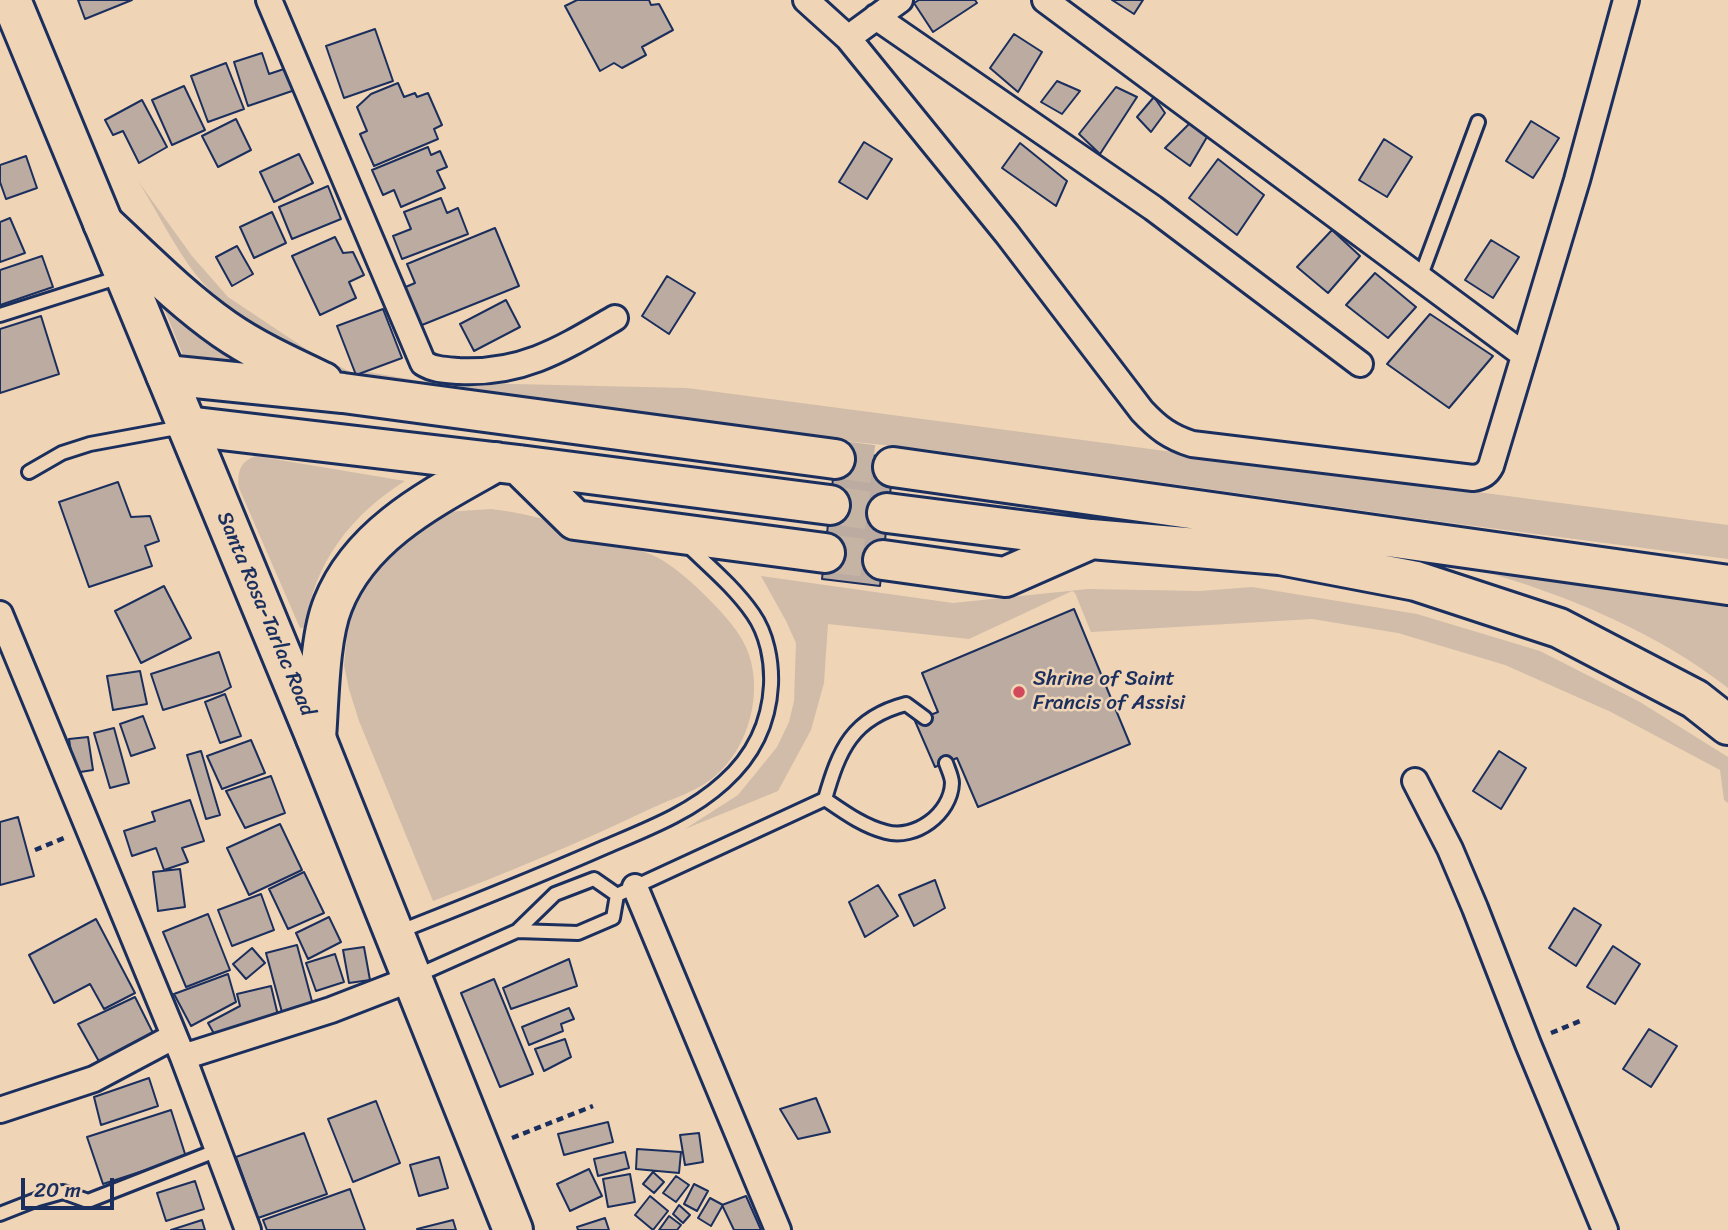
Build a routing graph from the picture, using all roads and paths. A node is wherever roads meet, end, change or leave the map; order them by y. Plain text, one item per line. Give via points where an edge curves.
1 (11, 0) edge
2 (269, 0) edge
3 (806, 0) edge
4 (900, 0) edge
5 (1045, 0) edge
6 (1626, 0) edge
7 (876, 17) junction
8 (848, 38) junction
9 (1478, 122) dead end
10 (103, 223) junction
11 (124, 275) junction
12 (1420, 278) junction
13 (0, 316) edge
14 (615, 318) dead end
15 (1524, 355) junction
16 (1360, 364) dead end
17 (166, 374) junction
18 (343, 393) junction
19 (187, 426) junction
20 (835, 459) tunnel mouth
21 (507, 464) junction
22 (893, 467) tunnel mouth
23 (29, 471) dead end
24 (830, 505) tunnel mouth
25 (887, 513) tunnel mouth
26 (674, 533) junction
27 (1091, 539) junction
28 (825, 553) tunnel mouth
29 (883, 560) tunnel mouth
30 (1728, 585) edge
31 (0, 614) edge
32 (925, 718) dead end
33 (1728, 725) edge
34 (316, 738) junction
35 (946, 762) dead end
36 (1415, 781) dead end
37 (825, 799) junction
38 (626, 891) junction
39 (517, 932) junction
40 (394, 933) junction
41 (411, 979) junction
42 (178, 1047) junction
43 (593, 1106) dead end
44 (0, 1110) edge
45 (218, 1150) junction
46 (482, 1150) junction
47 (0, 1214) edge
48 (248, 1230) edge
49 (513, 1230) edge
50 (779, 1230) edge
51 (1605, 1230) edge

1 - 10 highway, Santa Rosa-Tarlac Road
2 - 14 street via 423,363 439,369 485,372 511,368 567,346
3 - 8 street
4 - 7 street
5 - 12 street
6 - 15 street
7 - 8 street
7 - 16 street via 1153,208
8 - 15 street via 1007,234 1142,411 1172,438 1206,446 1480,477 1491,466
9 - 12 lane
10 - 11 highway, Santa Rosa-Tarlac Road
10 - 18 highway via 224,329
11 - 13 lane
11 - 17 highway, Santa Rosa-Tarlac Road
12 - 15 street
17 - 18 highway
17 - 19 highway, Santa Rosa-Tarlac Road
18 - 20 highway
19 - 21 highway
19 - 23 lane via 90,444
19 - 34 highway, Santa Rosa-Tarlac Road
21 - 24 highway
21 - 26 highway via 575,520
21 - 34 highway via 426,502 384,534 348,572 332,606 323,649
22 - 30 highway
25 - 27 highway
26 - 28 highway
26 - 40 lane via 730,586 754,616 766,643 770,706 748,756 724,782 667,820
27 - 29 highway via 1004,577
27 - 33 highway via 1280,555 1416,581 1559,628 1695,699
31 - 42 street
32 - 37 lane via 906,704 888,708 856,731 835,762
34 - 40 highway, Santa Rosa-Tarlac Road
35 - 37 lane via 952,783 947,802 936,817 904,834 858,821
36 - 51 street via 1475,908
37 - 38 lane
38 - 39 lane via 613,918 578,933
38 - 39 lane via 594,879 555,894
38 - 50 street
39 - 41 lane
40 - 41 highway, Santa Rosa-Tarlac Road
41 - 42 street via 331,1010
41 - 46 highway, Santa Rosa-Tarlac Road
42 - 44 street
42 - 45 street
43 - 46 path
45 - 47 lane via 88,1201 64,1192
45 - 48 street
46 - 49 highway, Santa Rosa-Tarlac Road

